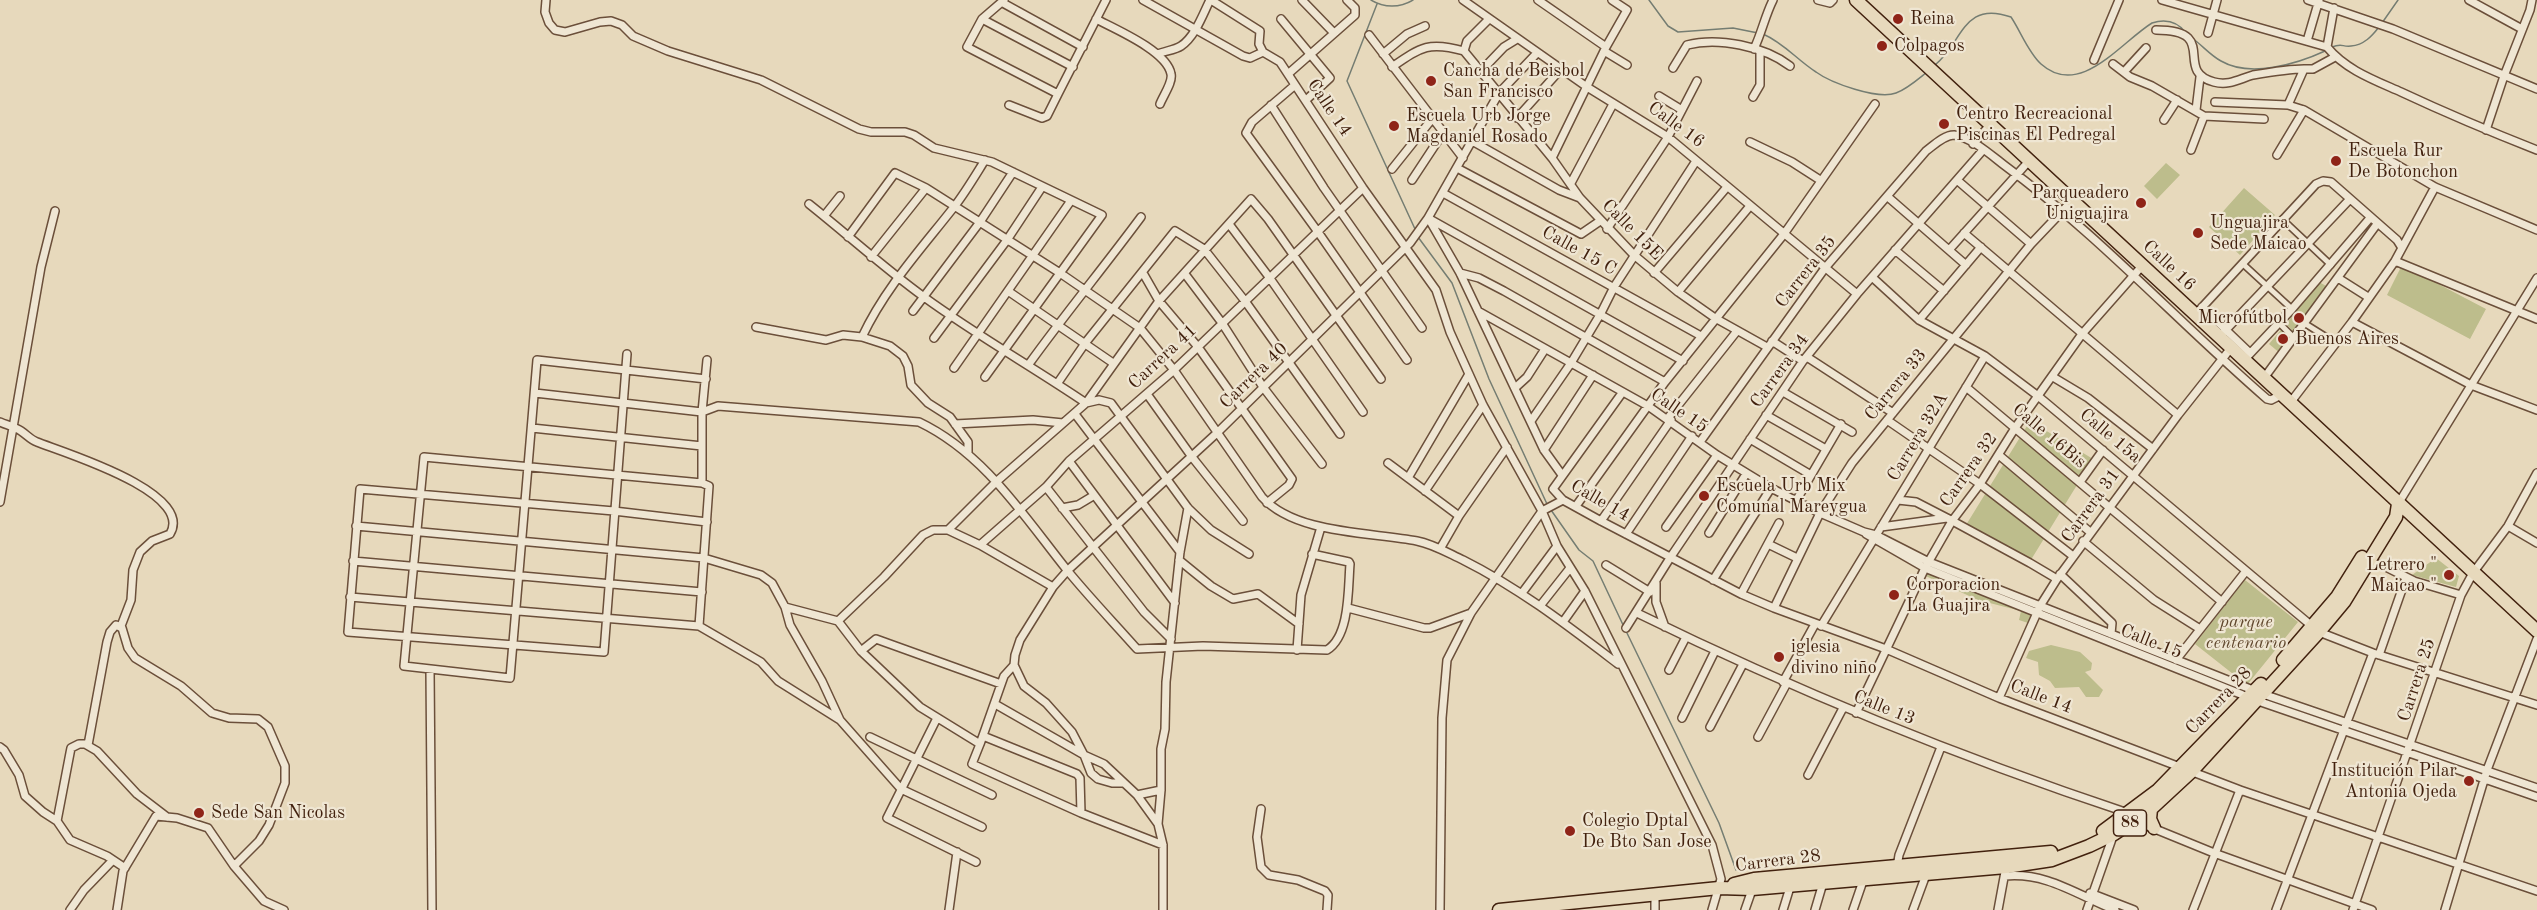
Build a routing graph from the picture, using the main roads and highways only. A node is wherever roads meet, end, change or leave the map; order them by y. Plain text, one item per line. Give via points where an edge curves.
1 (1856, 0) edge
2 (2398, 504) junction
3 (2316, 629) junction
4 (2537, 631) edge
5 (2186, 769) junction
6 (2151, 809) junction
7 (2132, 816) junction
8 (2154, 828) road end
9 (2006, 867) junction
10 (1928, 869) junction
11 (1865, 874) junction
12 (1792, 881) junction
13 (1499, 910) edge

1 - 2 highway, Calle 16 via 2072,201 2138,270 2199,311 2223,334 2231,348 2247,357 2264,378
2 - 3 highway, Carrera 28 / 88
2 - 3 highway, Carrera 28 / 88 via 2396,517 2344,602
2 - 4 highway, Calle 16
3 - 5 highway, Carrera 28 / 88
5 - 6 highway, Carrera 28 / 88
5 - 7 highway, Carrera 28 / 88
6 - 7 highway, Carrera 28 / 88
6 - 8 highway
7 - 9 highway, Carrera 28 / 88 via 2084,841
7 - 9 highway, Carrera 28 / 88 via 2114,834 2089,846 2052,860
9 - 10 highway, Carrera 28 / 88
10 - 11 highway, Carrera 28 / 88
10 - 11 highway, Carrera 28 / 88 via 1897,867
11 - 12 highway, Carrera 28 / 88
11 - 12 highway, Carrera 28 / 88 via 1823,882
12 - 13 highway, Carrera 28 / 88

